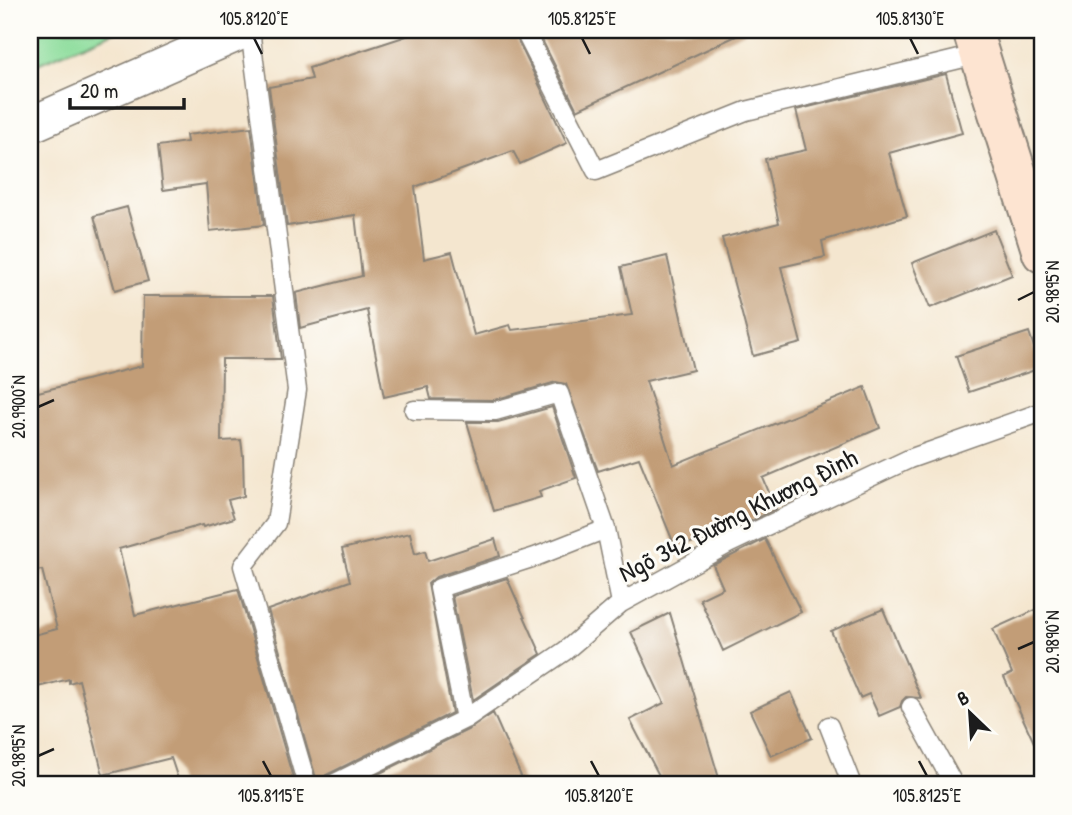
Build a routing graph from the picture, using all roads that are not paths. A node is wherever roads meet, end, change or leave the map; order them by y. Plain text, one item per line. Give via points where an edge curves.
1 (247, 30) edge
2 (524, 30) edge
3 (976, 42) edge
4 (30, 125) edge
5 (1042, 253) edge
6 (414, 410) dead end
7 (1042, 412) edge
8 (606, 528) junction
9 (621, 603) junction
10 (911, 707) dead end
11 (465, 719) junction
12 (829, 726) dead end
13 (358, 779) edge
14 (307, 785) edge
15 (331, 785) edge
16 (852, 785) edge
17 (954, 785) edge

1 - 4 street
1 - 14 lane via 298,390 276,523 243,566
2 - 3 lane via 596,171 746,111
3 - 5 main road
6 - 8 lane via 495,411 559,393
7 - 9 lane, Ngõ 342 Đường Khương Đình via 909,460 728,544
8 - 9 lane
8 - 11 lane via 439,588
9 - 11 lane, Ngõ 342 Đường Khương Đình via 565,651
10 - 17 lane
11 - 13 lane, Ngõ 342 Đường Khương Đình
12 - 16 lane
13 - 15 lane, Ngõ 342 Đường Khương Đình

